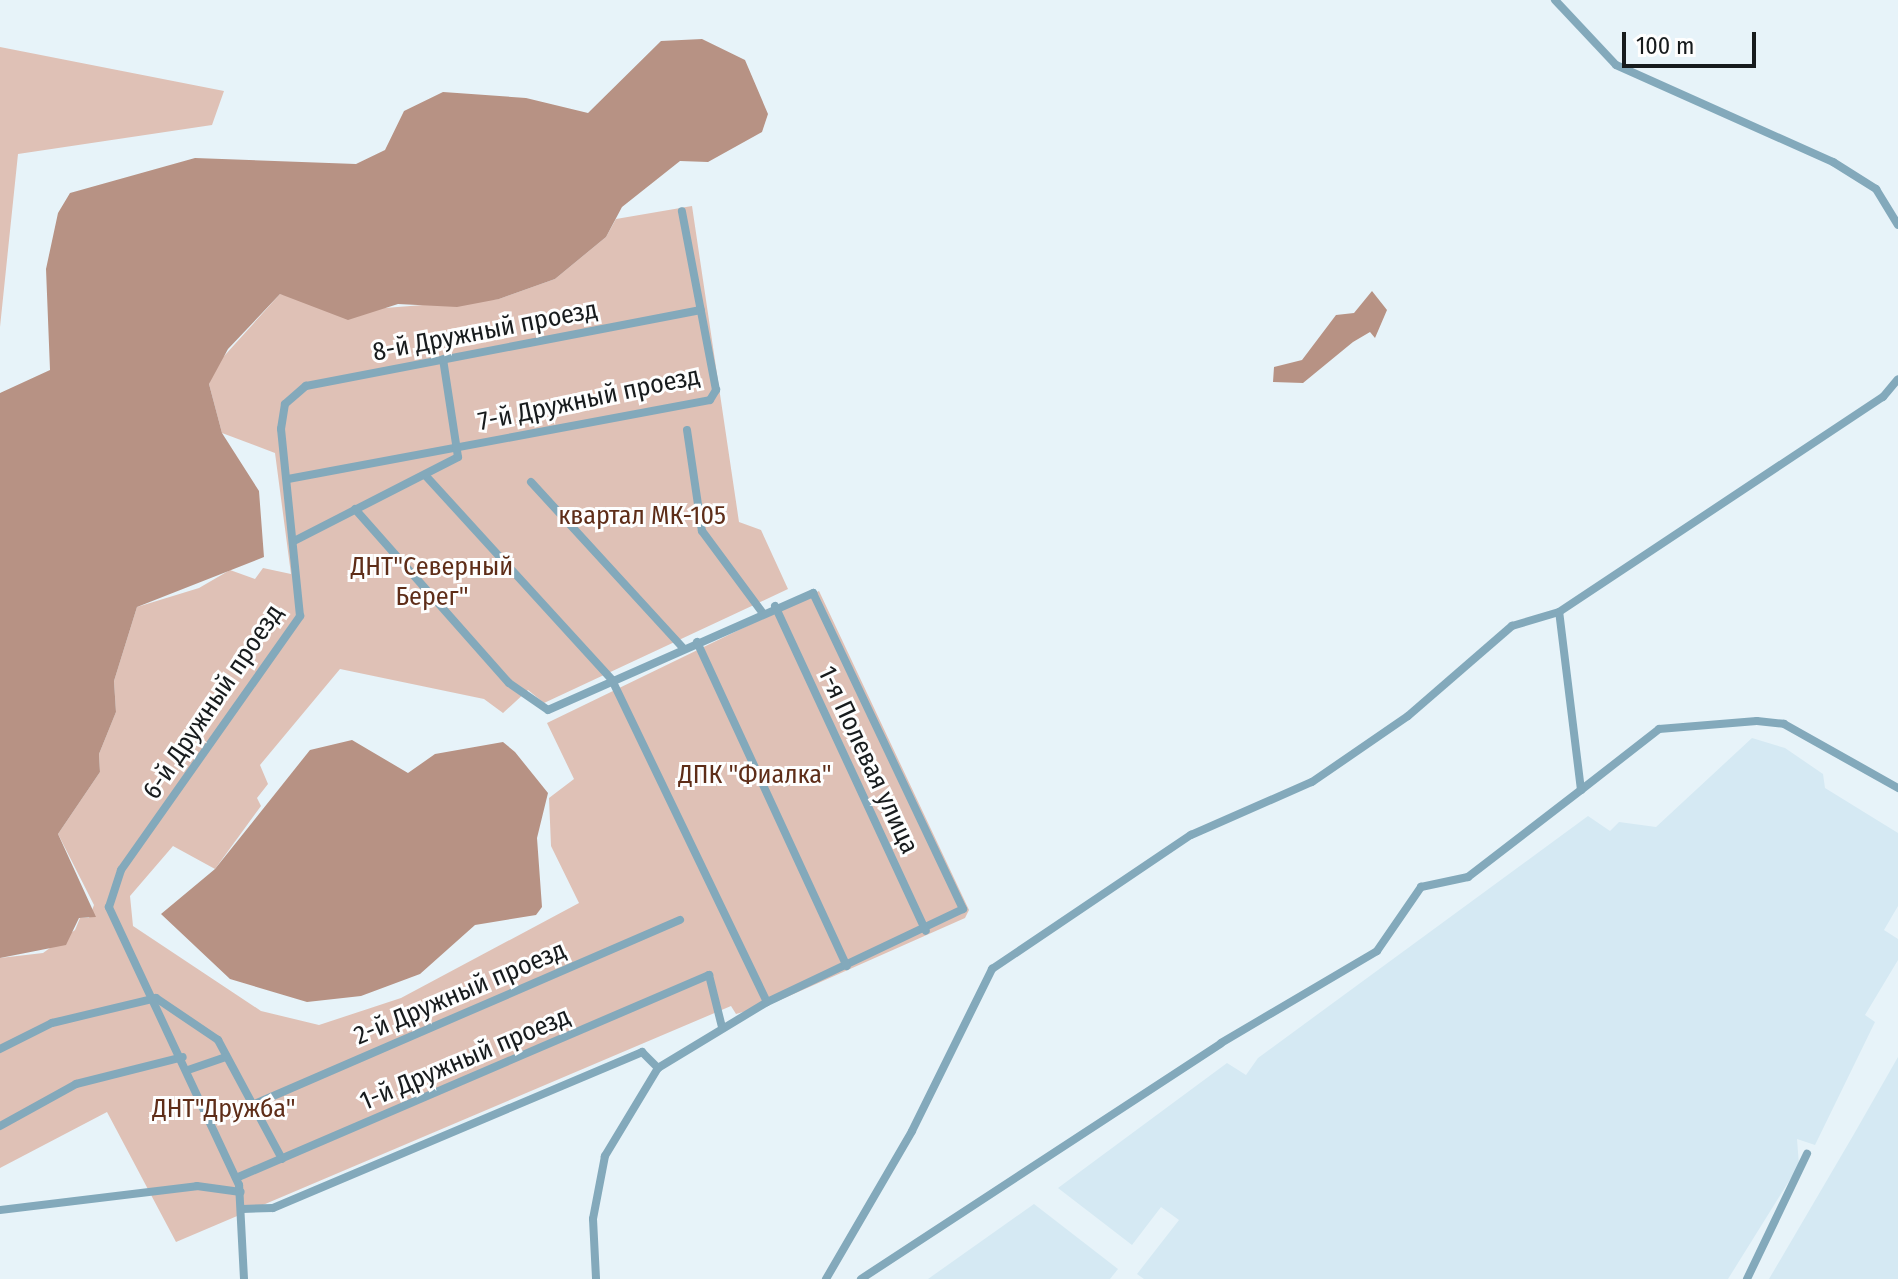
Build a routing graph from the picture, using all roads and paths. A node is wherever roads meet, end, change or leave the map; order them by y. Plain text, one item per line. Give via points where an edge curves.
1 (1555, 0) edge
2 (682, 211) dead end
3 (1898, 225) edge
4 (701, 310) junction
5 (443, 359) junction
6 (1898, 379) edge
7 (285, 404) joint
8 (687, 430) dead end
9 (459, 447) junction
10 (425, 475) junction
11 (288, 479) junction
12 (531, 482) dead end
13 (355, 509) junction
14 (296, 540) junction
15 (775, 606) junction
16 (762, 612) junction
17 (1559, 612) junction
18 (697, 642) junction
19 (683, 648) junction
20 (612, 680) junction
21 (1898, 788) edge
22 (1581, 790) junction
23 (680, 920) dead end
24 (926, 931) junction
25 (847, 966) junction
26 (156, 998) junction
27 (767, 1002) junction
28 (722, 1027) junction
29 (0, 1049) edge
30 (183, 1057) junction
31 (226, 1057) junction
32 (658, 1068) junction
33 (188, 1070) junction
34 (257, 1103) junction
35 (0, 1126) edge
36 (1807, 1154) dead end
37 (282, 1159) junction
38 (236, 1178) junction
39 (241, 1192) junction
40 (242, 1209) junction
41 (0, 1210) edge
42 (244, 1279) edge
43 (596, 1279) edge
44 (826, 1279) edge
45 (861, 1279) edge
46 (1747, 1279) edge

1 - 3 street via 1616,65 1833,162 1876,189
2 - 4 street, 7-й Дружный проезд
4 - 5 street, 8-й Дружный проезд
4 - 9 street, 7-й Дружный проезд via 716,390 710,400
5 - 7 street, 8-й Дружный проезд via 306,386
5 - 9 street
6 - 17 street via 1883,397
7 - 11 street, 6-й Дружный проезд
8 - 16 street via 702,531
9 - 10 street via 454,460
9 - 11 street, 7-й Дружный проезд
10 - 13 street
10 - 20 street
11 - 14 street, 6-й Дружный проезд
12 - 19 street
13 - 14 street
13 - 20 street via 509,683 548,710
14 - 26 street, 6-й Дружный проезд via 302,595 296,625 121,870 110,915
15 - 16 street
15 - 24 street, 1-я Полевая улица
15 - 24 street via 805,592 817,597 963,909
16 - 18 street
17 - 22 street
17 - 44 street via 1512,626 1408,716 1312,782 1191,835 992,969 912,1131
18 - 19 street
18 - 25 street
19 - 20 street
20 - 27 street
21 - 22 street via 1784,724 1757,721 1659,729
22 - 45 street via 1468,877 1421,887 1377,951 1221,1043
23 - 34 street, 2-й Дружный проезд
24 - 25 street
25 - 27 street
26 - 29 street via 52,1023
26 - 30 street
26 - 31 street via 214,1036
27 - 28 street
28 - 32 street
28 - 37 street, 1-й Дружный проезд via 709,975
30 - 33 street
30 - 35 street via 76,1084
31 - 33 street
31 - 34 street
32 - 40 street via 642,1052 273,1208
32 - 43 street via 605,1156 593,1219
33 - 38 street
34 - 37 street
36 - 46 street
37 - 38 street, 1-й Дружный проезд
38 - 39 street
39 - 40 street
39 - 41 street via 184,1187
40 - 42 street

